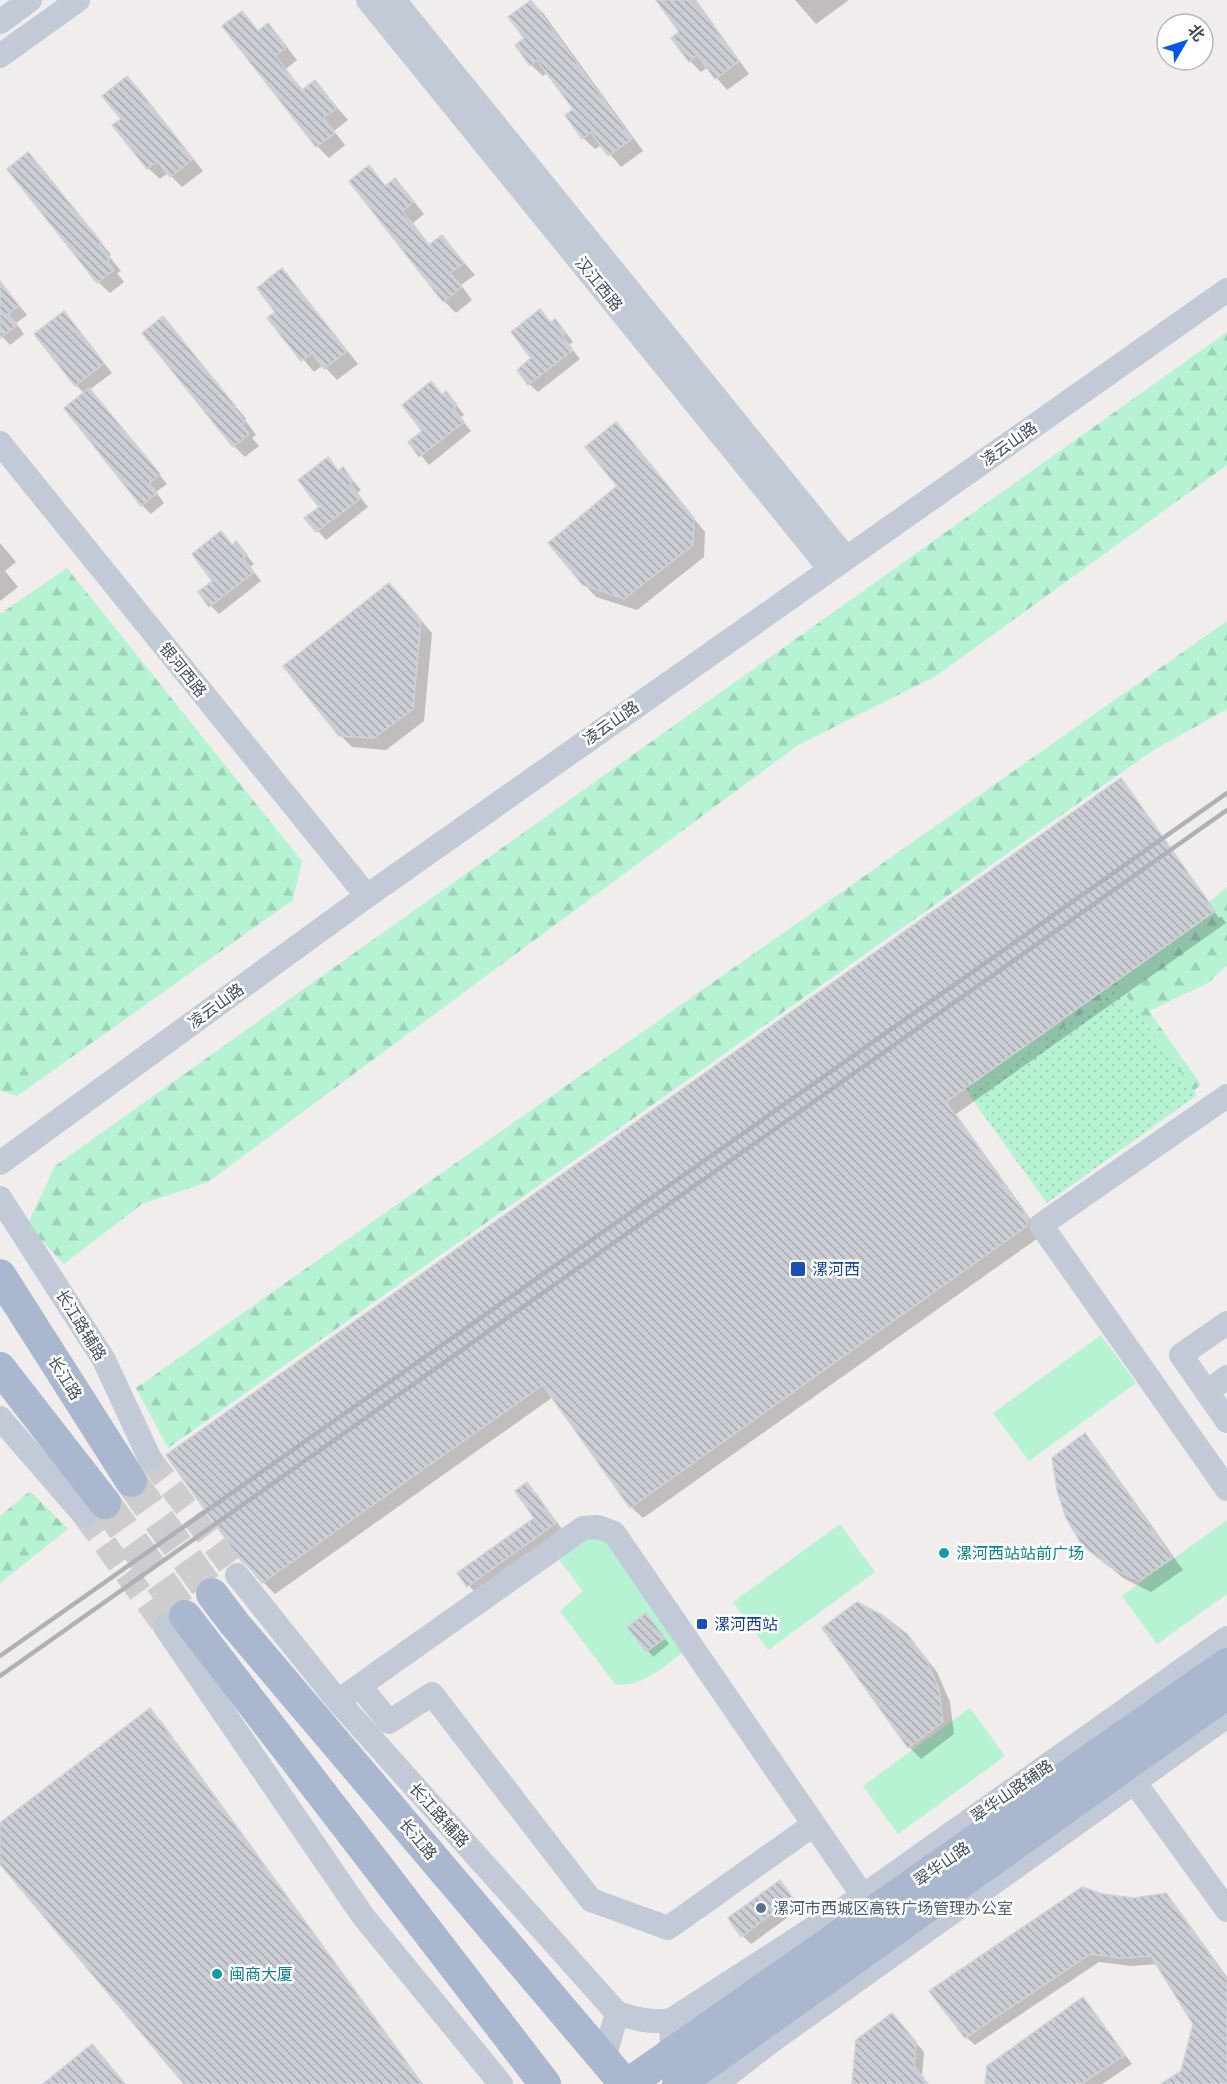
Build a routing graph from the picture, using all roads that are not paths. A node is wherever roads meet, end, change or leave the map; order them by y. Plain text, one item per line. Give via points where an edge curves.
1 (30, 0) edge
2 (78, 0) edge
3 (368, 0) edge
4 (394, 0) edge
5 (0, 22) edge
6 (0, 56) edge
7 (1227, 290) edge
8 (0, 443) edge
9 (838, 564) junction
10 (367, 896) junction
11 (1227, 1096) edge
12 (0, 1163) edge
13 (0, 1198) edge
14 (0, 1275) edge
15 (1227, 1323) edge
16 (0, 1368) edge
17 (1227, 1377) edge
18 (1207, 1392) junction
19 (0, 1418) edge
20 (1227, 1421) edge
21 (141, 1470) joint
22 (1227, 1489) edge
23 (94, 1509) joint
24 (237, 1575) tunnel mouth
25 (212, 1594) tunnel mouth
26 (175, 1621) joint
27 (1227, 1638) edge
28 (1227, 1664) edge
29 (360, 1686) junction
30 (1227, 1693) edge
31 (338, 1701) junction
32 (1227, 1716) edge
33 (1129, 1775) junction
34 (813, 1825) junction
35 (863, 1896) junction
36 (1227, 1910) edge
37 (616, 2013) junction
38 (671, 2020) junction
39 (604, 2059) junction
40 (679, 2072) edge
41 (719, 2083) edge
42 (501, 2084) edge
43 (545, 2084) edge
44 (627, 2084) edge

1 - 5 street
2 - 6 street
3 - 9 street, 汉江西路
4 - 9 street, 汉江西路
7 - 9 street, 凌云山路
8 - 10 street, 银河西路
9 - 10 street, 凌云山路
10 - 12 street, 凌云山路
11 - 22 street via 1041,1225
13 - 21 street, 长江路辅路 via 104,1360
14 - 21 main road, 长江路
15 - 18 street via 1181,1355
16 - 23 main road
17 - 18 street
18 - 20 street
19 - 23 street
24 - 31 street, 长江路辅路
25 - 39 main road, 长江路
26 - 42 street via 363,1916
26 - 43 main road
27 - 35 street, 翠华山路辅路
28 - 40 main road, 翠华山路
29 - 31 street
29 - 34 street via 389,1722 432,1694 591,1900 668,1928
29 - 34 street via 583,1528 598,1527 614,1533
30 - 33 main road, 翠华山路
31 - 37 street, 长江路辅路
32 - 33 street
33 - 36 street
33 - 40 main road, 翠华山路
33 - 41 street
34 - 35 street
35 - 38 street, 翠华山路辅路
37 - 38 street via 640,2021
37 - 39 street
38 - 40 street
39 - 44 main road, 长江路
40 - 41 street
40 - 44 main road, 翠华山路

